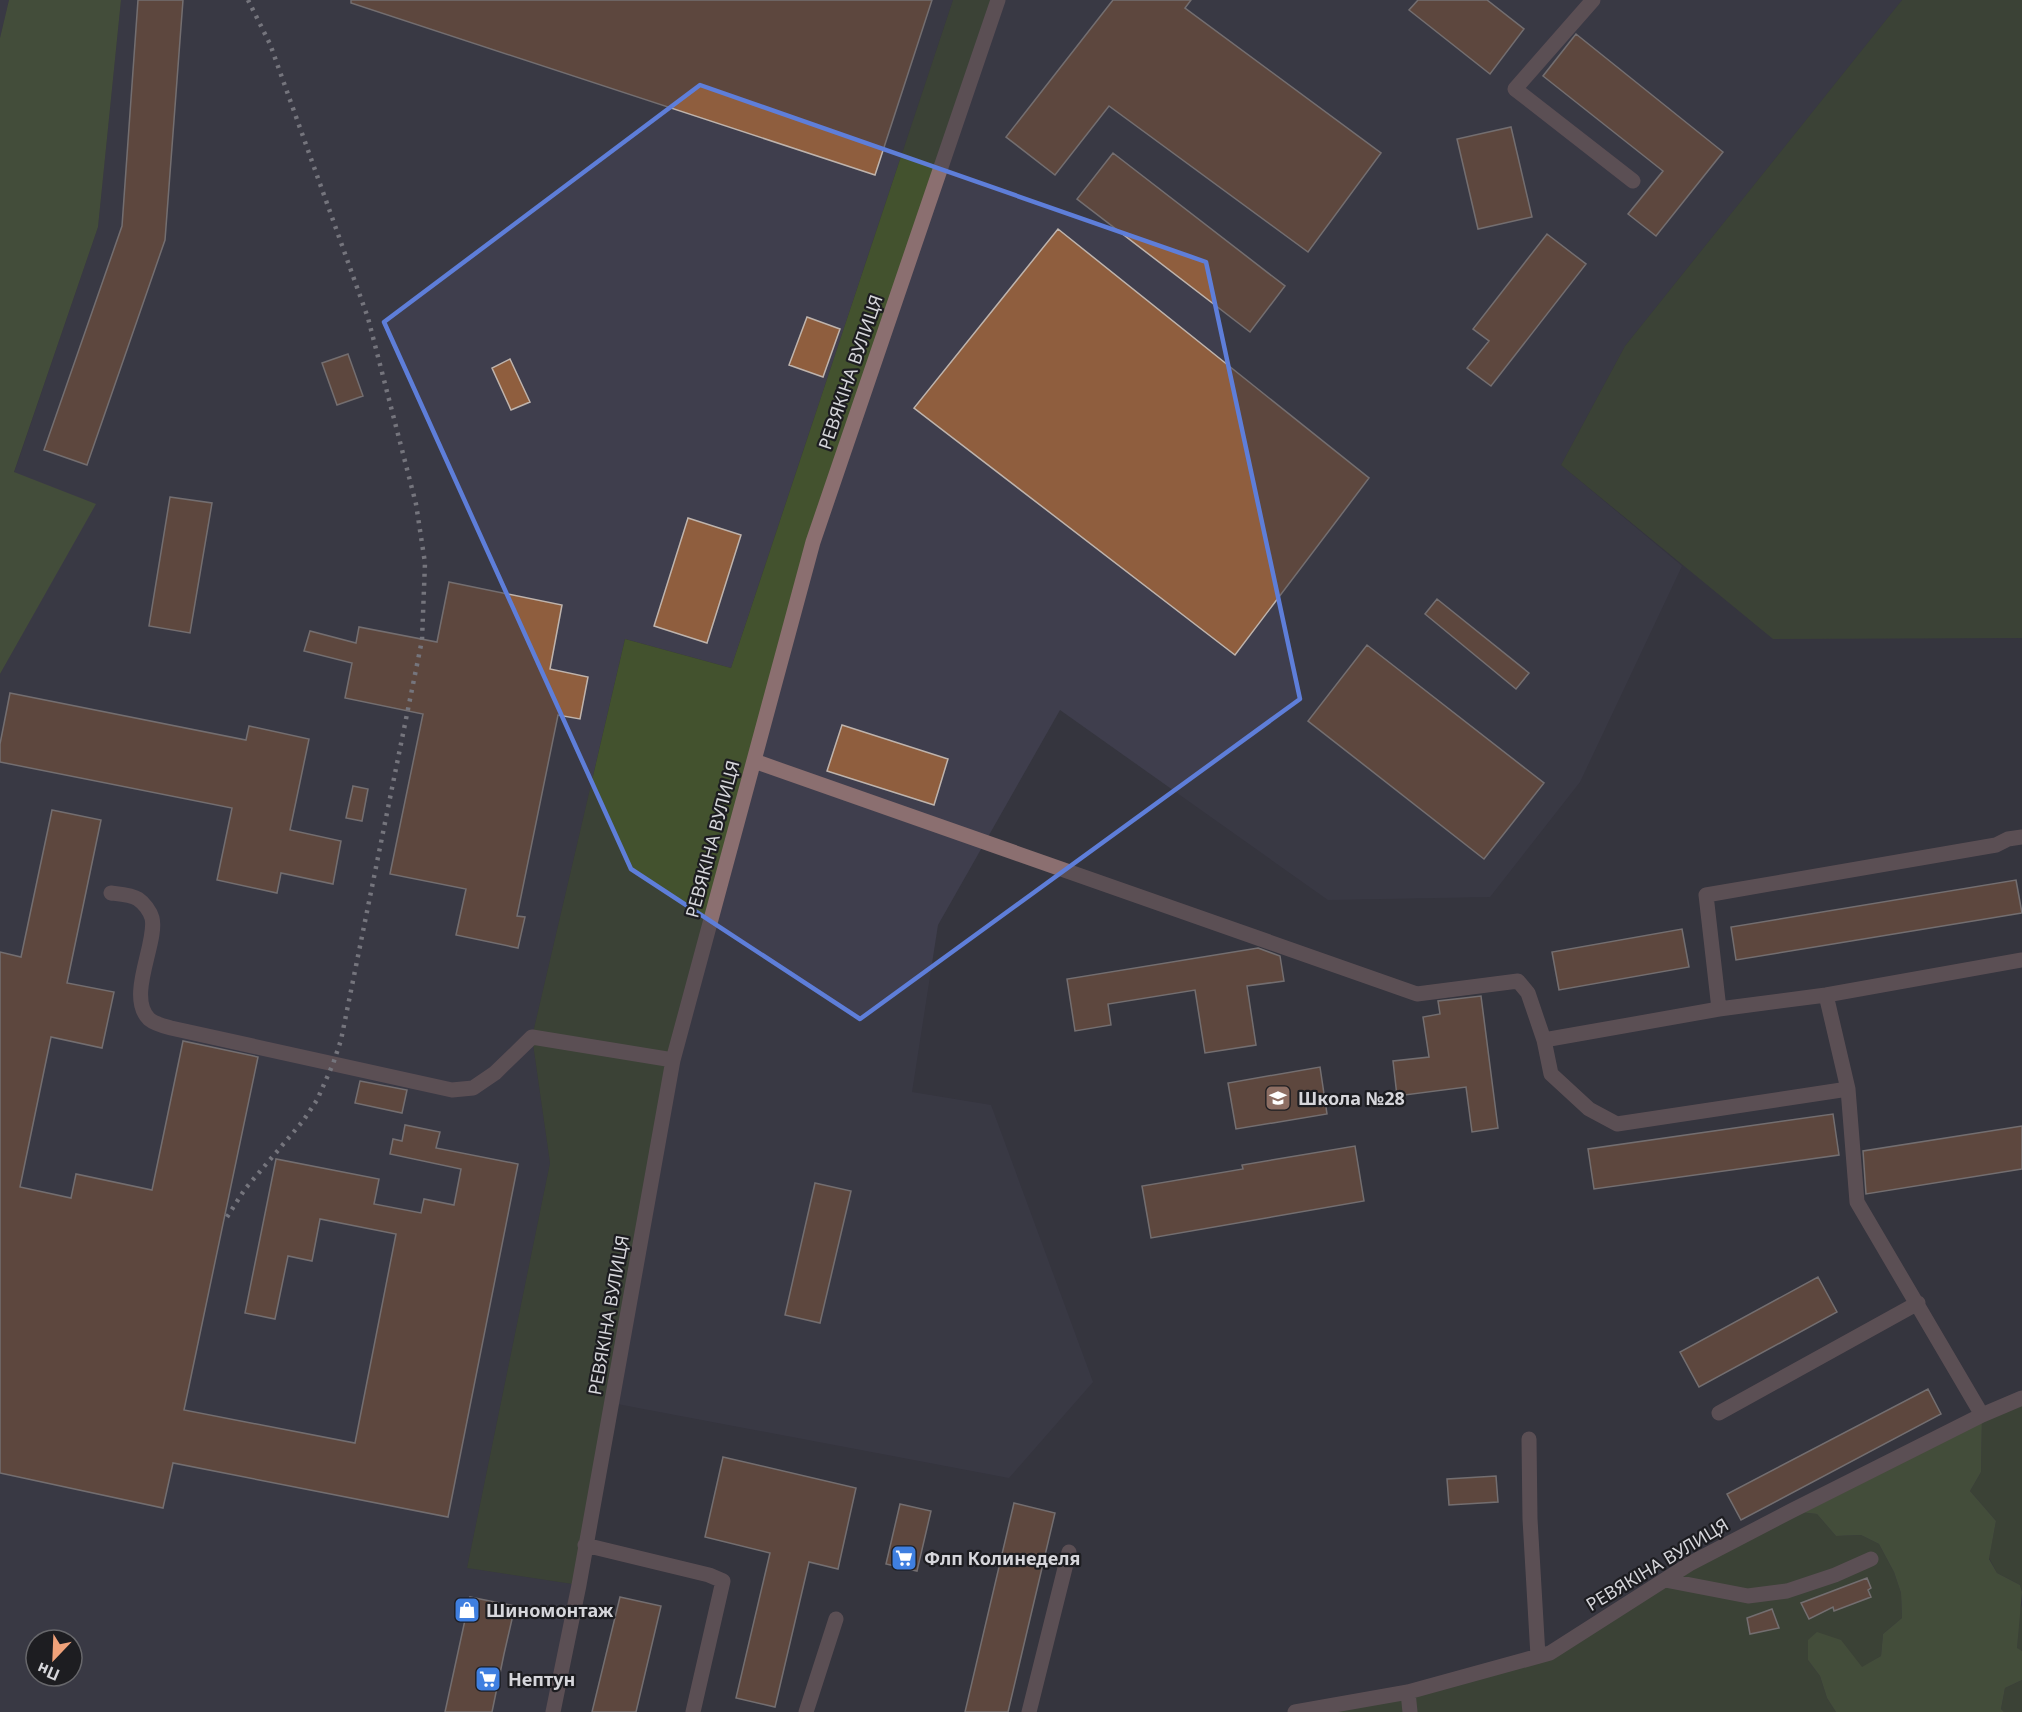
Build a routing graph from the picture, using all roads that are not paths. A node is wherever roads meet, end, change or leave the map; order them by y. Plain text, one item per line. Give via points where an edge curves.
1 (998, 0) edge
2 (1593, 0) edge
3 (1633, 182) dead end
4 (754, 761) junction
5 (2022, 837) edge
6 (111, 893) dead end
7 (2022, 960) edge
8 (1826, 995) junction
9 (1719, 1009) junction
10 (1544, 1040) junction
11 (673, 1060) junction
12 (1848, 1089) junction
13 (1918, 1303) junction
14 (2022, 1398) edge
15 (1719, 1413) dead end
16 (1982, 1415) junction
17 (1529, 1439) dead end
18 (585, 1545) junction
19 (1069, 1552) dead end
20 (1871, 1559) dead end
21 (1665, 1580) junction
22 (836, 1619) dead end
23 (1538, 1656) junction
24 (1408, 1692) junction
25 (553, 1712) edge
26 (693, 1712) edge
27 (806, 1712) edge
28 (1029, 1712) edge
29 (1295, 1712) edge
30 (1410, 1712) edge

1 - 4 street, РЕВЯКІНА ВУЛИЦЯ via 813,542
2 - 3 street via 1515,89
4 - 10 street via 1418,994 1518,981 1528,993
4 - 11 street, РЕВЯКІНА ВУЛИЦЯ
5 - 9 street via 2008,838 1996,845 1706,895
6 - 11 street via 137,898 153,920 141,985 143,1007 154,1023 452,1090 473,1088 532,1037
7 - 8 street
8 - 9 street
8 - 12 street
9 - 10 street
10 - 12 street via 1551,1074 1589,1109 1617,1124
11 - 18 street, РЕВЯКІНА ВУЛИЦЯ
12 - 13 street via 1857,1202
13 - 15 street
13 - 16 street
14 - 16 street, РЕВЯКІНА ВУЛИЦЯ
16 - 21 street, РЕВЯКІНА ВУЛИЦЯ via 1691,1563
17 - 23 street
18 - 25 street, РЕВЯКІНА ВУЛИЦЯ
18 - 26 street via 723,1581
19 - 28 street
20 - 21 street via 1787,1591 1748,1596
21 - 23 street, РЕВЯКІНА ВУЛИЦЯ via 1550,1653
22 - 27 street
23 - 24 street, РЕВЯКІНА ВУЛИЦЯ
24 - 29 street, РЕВЯКІНА ВУЛИЦЯ
24 - 30 street

